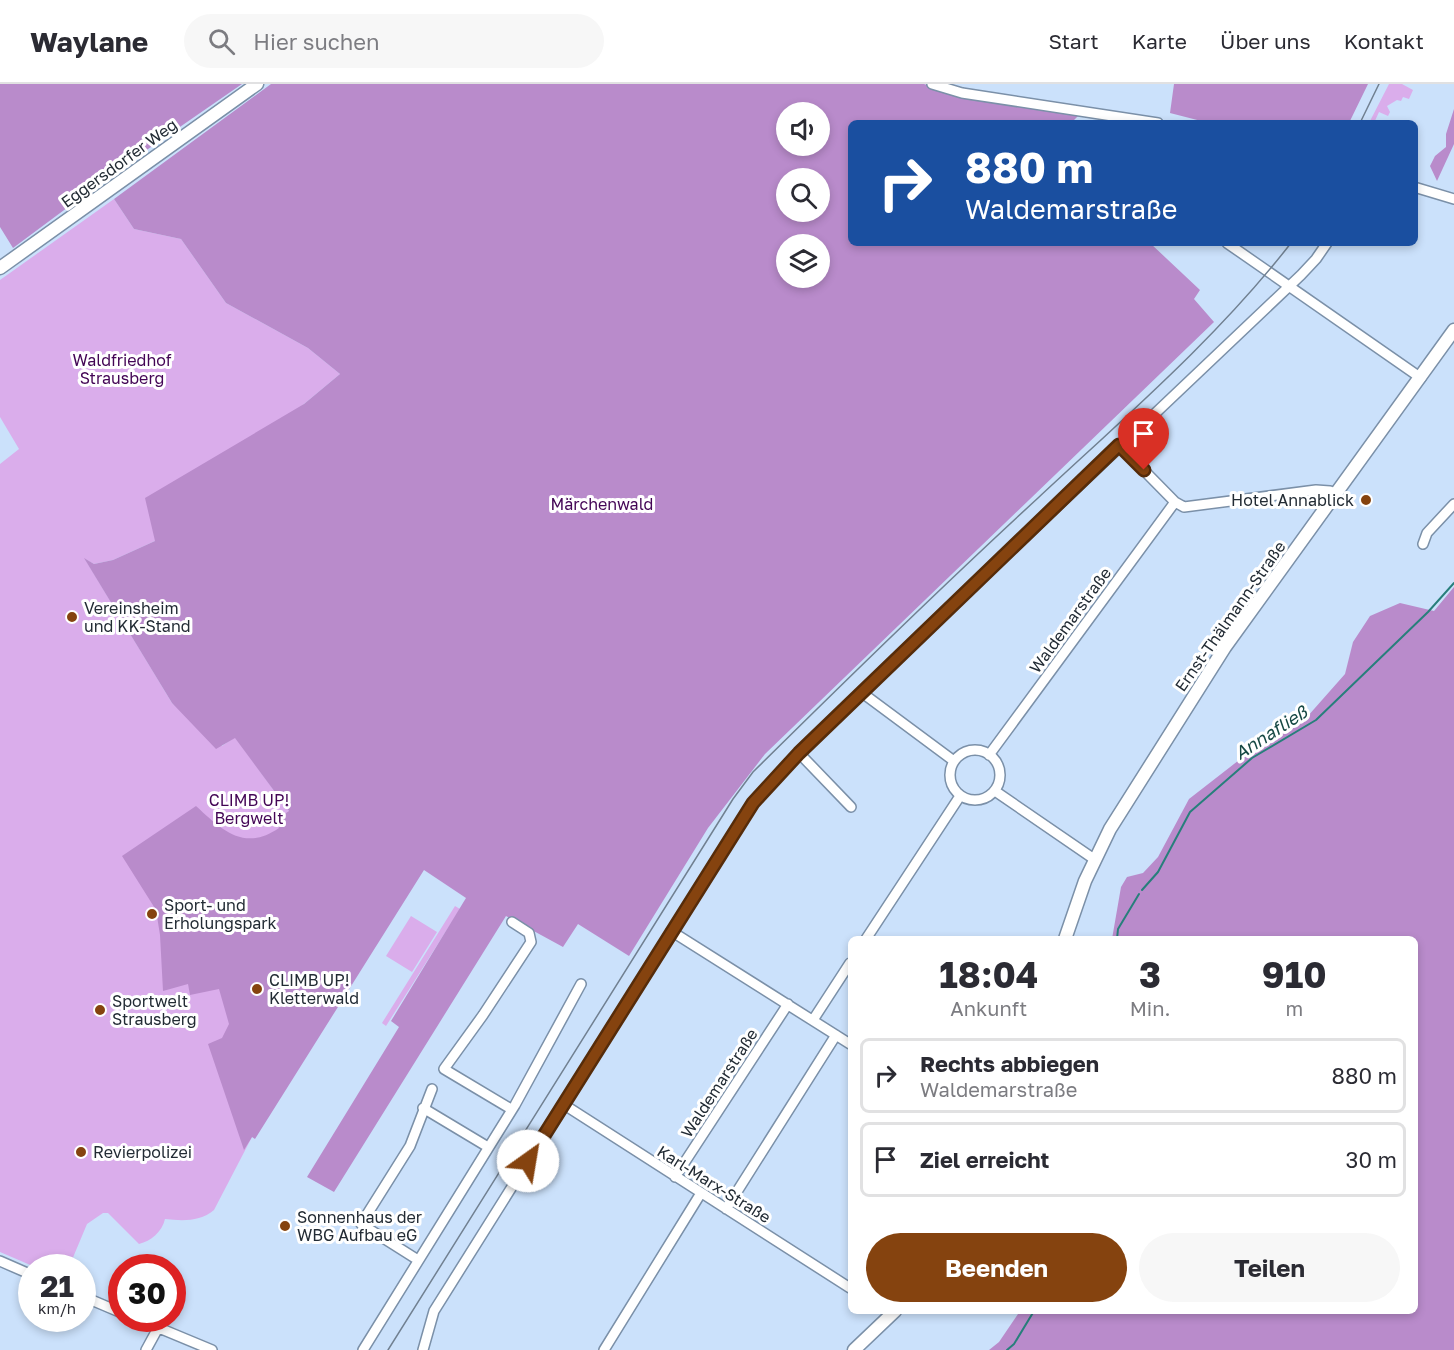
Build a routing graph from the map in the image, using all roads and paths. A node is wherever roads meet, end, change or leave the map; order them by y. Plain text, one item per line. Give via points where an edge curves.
1 (257, 84) edge
2 (932, 84) edge
3 (1138, 120) edge
4 (1418, 188) edge
5 (1454, 199) edge
6 (1231, 246) edge
7 (1325, 246) edge
8 (0, 268) edge
9 (1289, 285) junction
10 (1453, 336) edge
11 (1421, 378) junction
12 (1119, 445) junction
13 (1337, 495) junction
14 (1175, 502) junction
15 (1454, 504) edge
16 (1423, 544) dead end
17 (861, 692) junction
18 (799, 753) junction
19 (989, 755) junction
20 (954, 761) junction
21 (994, 791) junction
22 (960, 796) junction
23 (851, 807) dead end
24 (1094, 860) junction
25 (512, 922) dead end
26 (671, 931) junction
27 (868, 936) edge
28 (1066, 936) edge
29 (848, 966) edge
30 (581, 984) dead end
31 (788, 1004) junction
32 (813, 1020) junction
33 (836, 1035) junction
34 (848, 1043) edge
35 (432, 1089) dead end
36 (563, 1104) junction
37 (423, 1108) junction
38 (511, 1109) junction
39 (488, 1147) junction
40 (675, 1177) junction
41 (701, 1193) junction
42 (726, 1209) junction
43 (418, 1260) junction
44 (0, 1261) edge
45 (18, 1269) edge
46 (848, 1287) edge
47 (889, 1314) edge
48 (156, 1332) edge
49 (168, 1332) edge
50 (146, 1350) edge
51 (212, 1350) edge
52 (363, 1350) edge
53 (423, 1350) edge
54 (604, 1350) edge
55 (854, 1350) edge

1 - 8 main road, Eggersdorfer Weg
2 - 3 street via 962,93
4 - 5 street
6 - 9 street
7 - 9 street
9 - 11 street
9 - 12 street
10 - 11 main road, Ernst-Thälmann-Straße
11 - 13 main road, Ernst-Thälmann-Straße
12 - 14 street
12 - 17 street
13 - 14 street via 1316,490 1188,507
13 - 24 main road, Ernst-Thälmann-Straße via 1225,647
14 - 19 street, Waldemarstraße
15 - 16 street via 1427,533
17 - 18 street
17 - 20 street
18 - 23 street
18 - 26 street via 747,812
19 - 20 street via 974,750
19 - 21 street via 1000,776
20 - 22 street via 950,782
21 - 22 street via 982,800
21 - 24 street
22 - 27 street
24 - 28 main road, Ernst-Thälmann-Straße
25 - 38 street via 529,933 531,942 444,1069
26 - 31 street
26 - 36 street
29 - 32 street
30 - 38 street
31 - 32 street
31 - 40 street, Waldemarstraße
32 - 33 street
33 - 34 street
33 - 42 street
35 - 37 street
36 - 40 street, Karl-Marx-Straße
36 - 53 street via 432,1316
37 - 39 street
37 - 43 street via 410,1146 361,1224
38 - 39 street
39 - 43 street
40 - 41 street, Karl-Marx-Straße
41 - 42 street, Karl-Marx-Straße
41 - 54 street
42 - 46 street, Karl-Marx-Straße
43 - 52 street
44 - 45 street
47 - 55 main road
48 - 50 street
49 - 51 street

